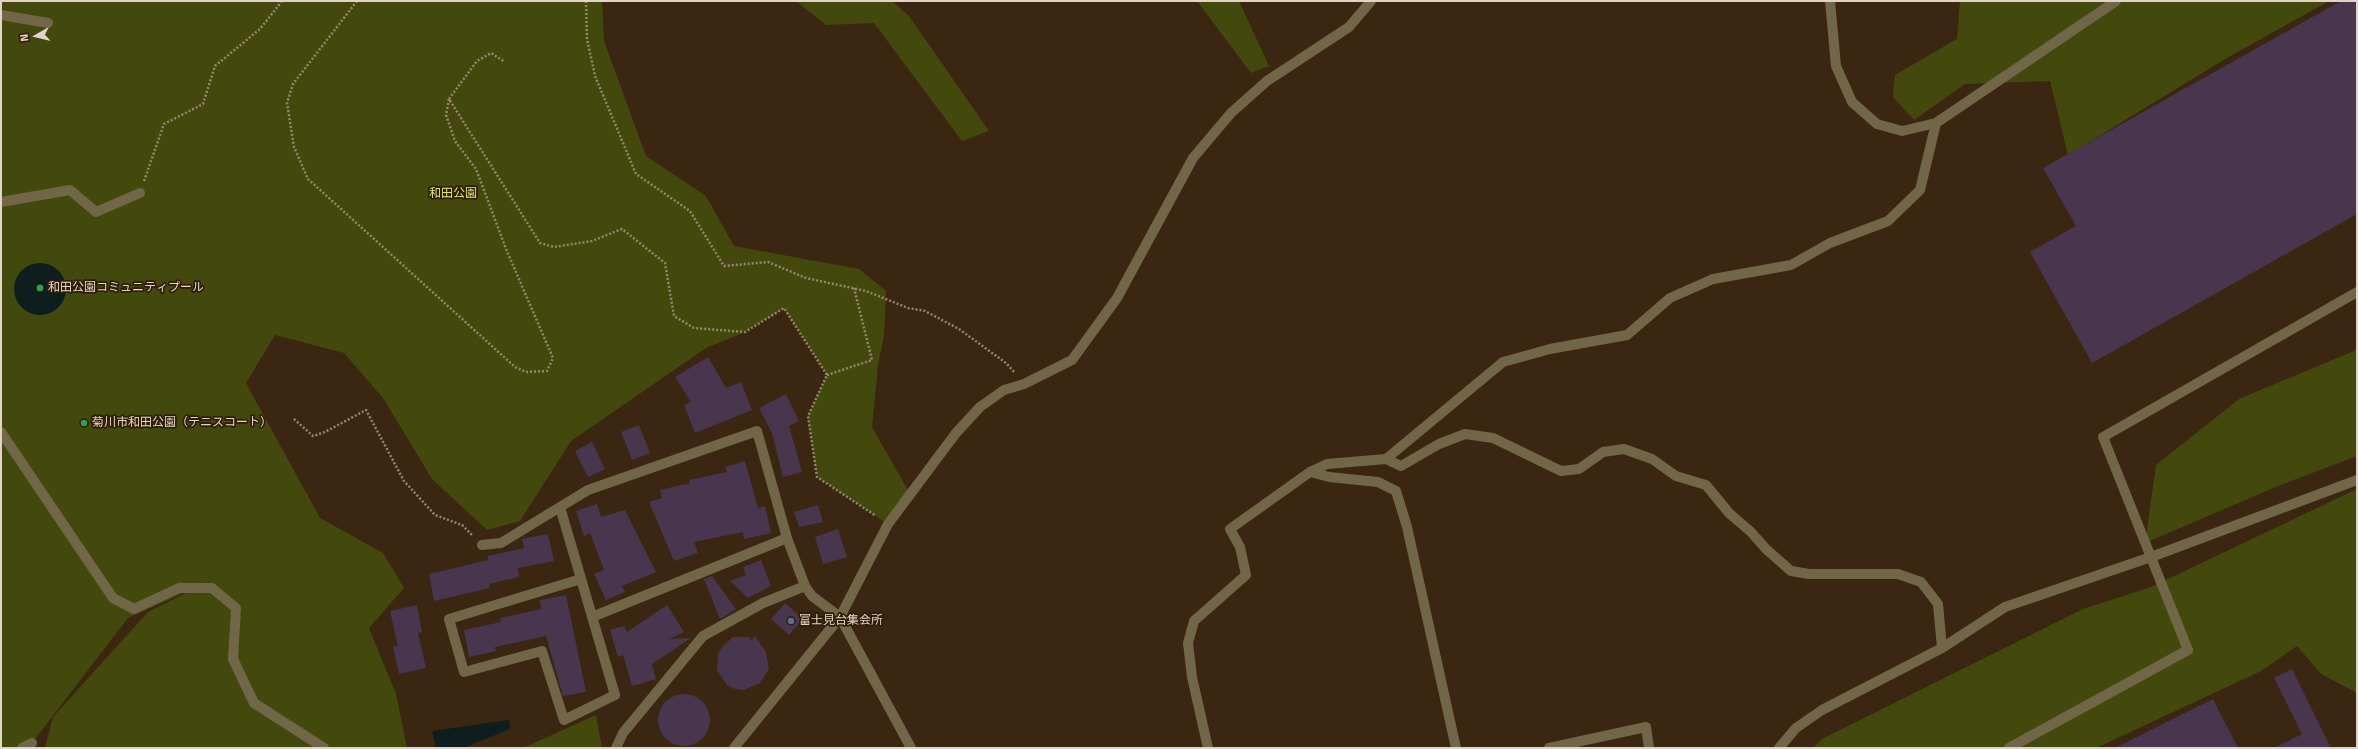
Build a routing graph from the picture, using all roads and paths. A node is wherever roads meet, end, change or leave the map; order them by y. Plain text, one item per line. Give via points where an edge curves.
1 (282, 1) edge
2 (357, 1) edge
3 (586, 1) edge
4 (1371, 1) edge
5 (1830, 1) edge
6 (2116, 1) edge
7 (1, 15) edge
8 (48, 23) dead end
9 (505, 62) dead end
10 (449, 99) junction
11 (1936, 123) junction
12 (140, 193) joint
13 (1, 202) edge
14 (854, 288) junction
15 (2357, 292) edge
16 (827, 375) junction
17 (1024, 384) junction
18 (294, 419) dead end
19 (1, 432) edge
20 (1386, 459) junction
21 (1310, 472) junction
22 (2357, 480) edge
23 (560, 507) junction
24 (888, 524) junction
25 (787, 538) junction
26 (482, 545) joint
27 (2151, 557) junction
28 (581, 579) junction
29 (805, 586) junction
30 (592, 617) junction
31 (840, 617) junction
32 (1942, 648) junction
33 (32, 743) dead end
34 (22, 748) edge
35 (324, 748) edge
36 (616, 748) edge
37 (734, 748) edge
38 (911, 748) edge
39 (1208, 748) edge
40 (1456, 748) edge
41 (1549, 748) edge
42 (1649, 748) edge
43 (1779, 748) edge
44 (2008, 748) edge

1 - 12 path via 260,29 215,66 203,104 164,124
2 - 10 path via 293,84 287,103 294,147 308,179 515,367 526,372 547,371 553,358 506,249 476,169 455,141 446,115
3 - 14 path via 587,39 596,76 636,174 690,212 724,266 768,262 806,278
4 - 17 street via 1350,27 1267,81 1231,113 1193,158 1117,298 1092,334 1072,360
5 - 11 street via 1836,66 1852,102 1884,126 1902,130
6 - 11 street
7 - 8 street
9 - 10 path via 491,53 477,61
10 - 16 path via 540,243 554,247 592,241 622,229 666,263 674,316 694,328 745,332 784,308
11 - 20 street via 1920,190 1888,221 1830,243 1791,265 1713,279 1670,298 1627,335 1550,349 1503,362
12 - 13 street via 96,212 70,190
14 - 16 path via 872,360
14 - 17 path via 908,308 925,311 959,329 1006,363
15 - 27 street via 2104,437
16 - 24 path via 808,416 817,477
17 - 24 street via 1004,390 980,407 956,433
18 - 26 path via 313,436 366,410 404,481 435,515 462,526
19 - 35 street via 113,598 134,609 179,588 212,588 236,608 233,659 254,703
20 - 21 street via 1327,464
20 - 32 street via 1401,466 1439,444 1465,434 1492,438 1561,472 1579,469 1603,452 1624,449 1652,459 1676,476 1706,485 1729,513 1791,571 1809,574 1898,574 1921,582 1938,604
21 - 39 street via 1230,529 1240,547 1246,575 1194,621 1188,643 1192,677
21 - 40 street via 1329,477 1378,482 1396,491 1407,526
22 - 27 street
23 - 25 street via 588,490 757,431
23 - 26 street via 500,543
23 - 28 street
24 - 31 street
25 - 29 street
25 - 30 street
27 - 32 street via 2005,608
27 - 44 street via 2188,650
28 - 30 street
28 - 30 street via 449,619 464,672 542,651 564,720 615,695
29 - 31 street via 812,596
29 - 36 street via 763,603 703,636 623,733
31 - 37 street
31 - 38 street
32 - 43 street via 1822,710 1796,728
33 - 34 street
41 - 42 street via 1646,727

